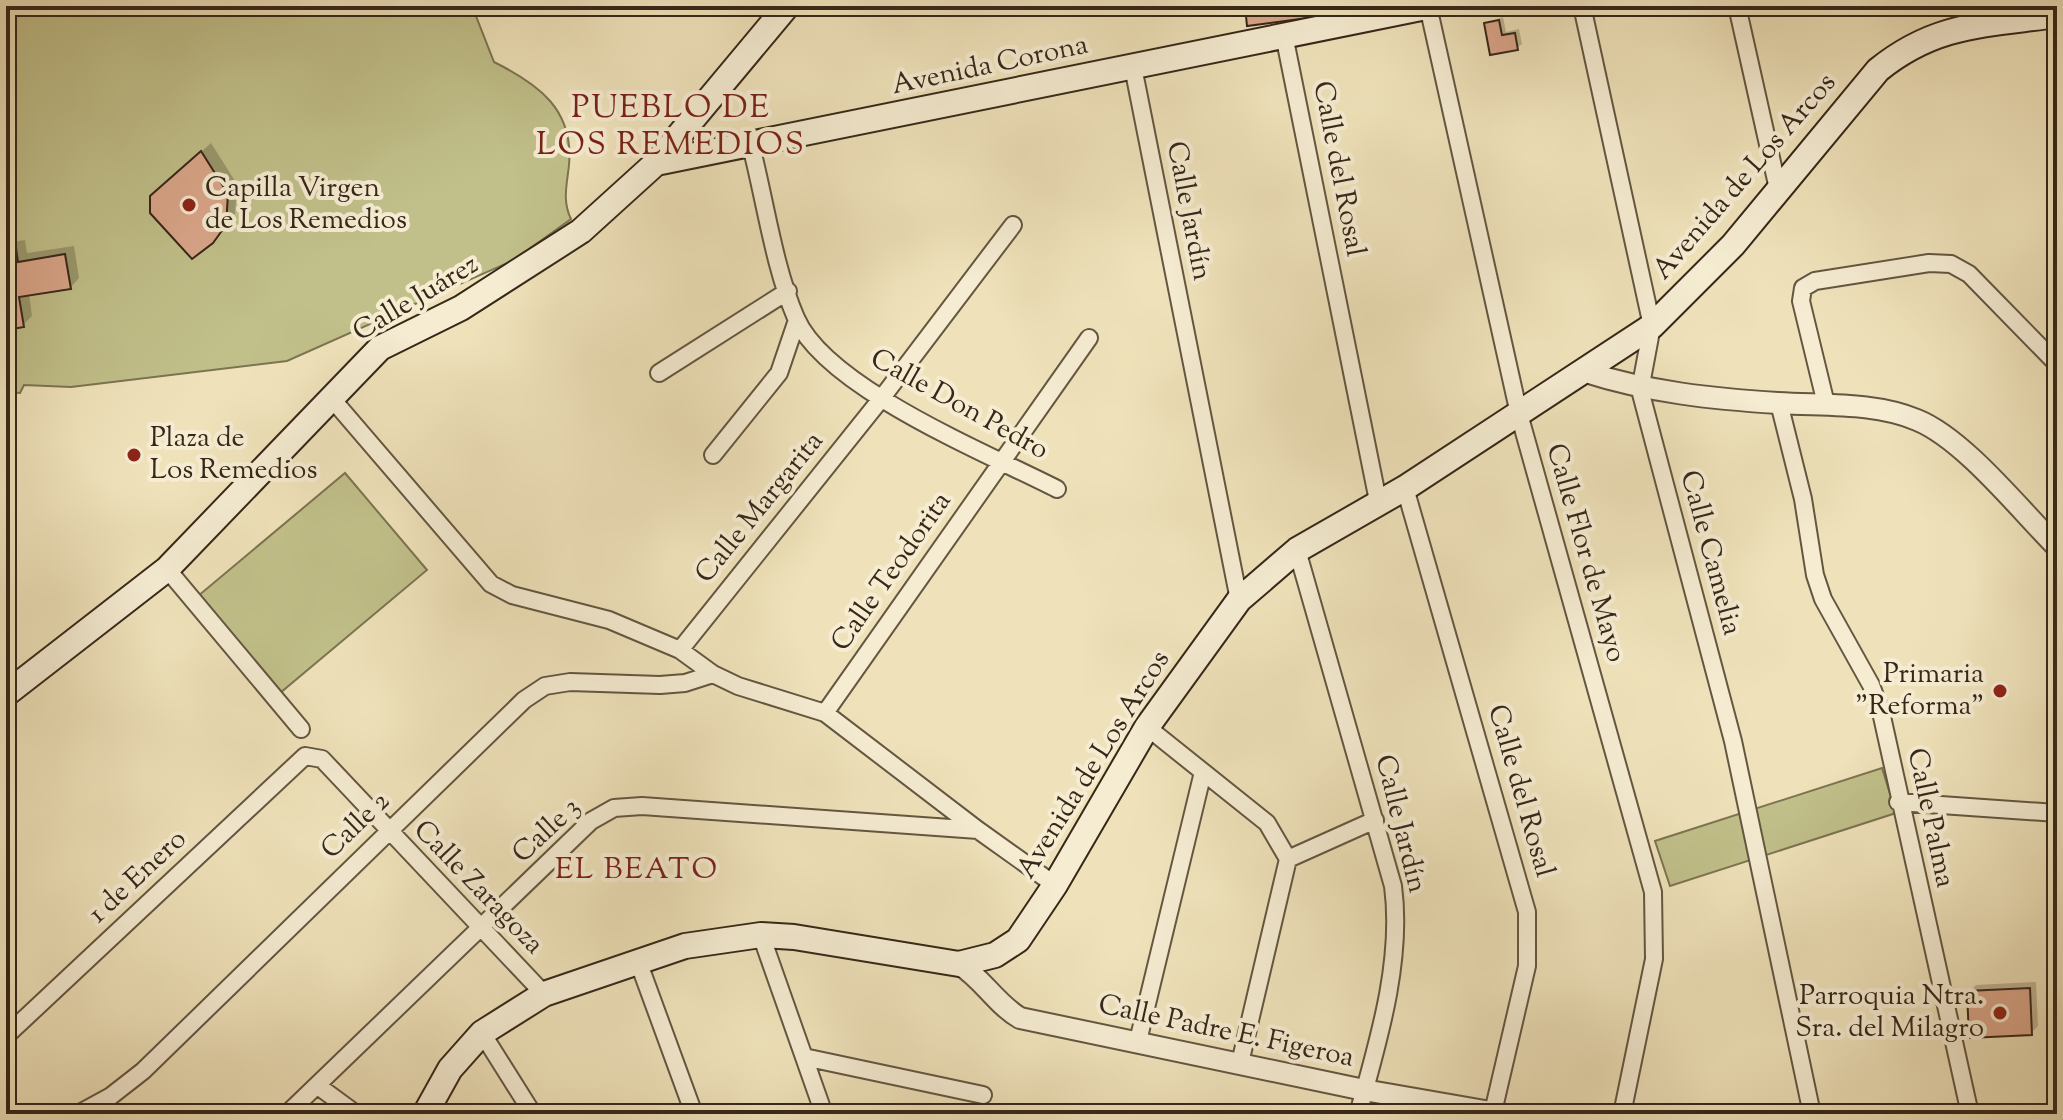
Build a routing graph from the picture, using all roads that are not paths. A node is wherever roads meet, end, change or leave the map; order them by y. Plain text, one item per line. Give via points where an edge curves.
1 (787, 6) edge
2 (1430, 6) edge
3 (1582, 6) edge
4 (1737, 6) edge
5 (2057, 15) edge
6 (1284, 35) junction
7 (1133, 67) junction
8 (751, 146) junction
9 (656, 163) junction
10 (1778, 189) junction
11 (1013, 225) dead end
12 (788, 291) junction
13 (797, 320) junction
14 (1652, 326) junction
15 (1089, 338) dead end
16 (2057, 364) edge
17 (1586, 372) junction
18 (659, 373) dead end
19 (1640, 390) junction
20 (881, 399) junction
21 (333, 400) junction
22 (1779, 403) junction
23 (1826, 404) junction
24 (1519, 414) junction
25 (713, 455) dead end
26 (1002, 461) junction
27 (1405, 488) junction
28 (1057, 489) dead end
29 (1378, 501) junction
30 (2057, 547) edge
31 (1297, 550) junction
32 (167, 569) junction
33 (1239, 600) junction
34 (680, 650) junction
35 (713, 674) junction
36 (6, 694) edge
37 (825, 713) junction
38 (1147, 727) junction
39 (301, 729) dead end
40 (305, 756) joint
41 (1203, 772) junction
42 (1898, 802) junction
43 (2057, 815) edge
44 (1375, 820) junction
45 (978, 830) junction
46 (388, 831) junction
47 (1288, 859) junction
48 (1055, 885) junction
49 (483, 928) junction
50 (761, 935) junction
51 (638, 961) junction
52 (959, 964) junction
53 (544, 994) junction
54 (482, 1033) junction
55 (6, 1036) edge
56 (1138, 1041) junction
57 (804, 1057) junction
58 (1240, 1063) junction
59 (318, 1086) junction
60 (1364, 1090) junction
61 (983, 1095) dead end
62 (1498, 1113) edge
63 (78, 1114) edge
64 (287, 1114) edge
65 (356, 1114) edge
66 (425, 1114) edge
67 (533, 1114) edge
68 (694, 1114) edge
69 (824, 1114) edge
70 (1358, 1114) edge
71 (1622, 1114) edge
72 (1812, 1114) edge
73 (1970, 1114) edge

1 - 9 main road, Calle Juárez
2 - 6 main road, Avenida Corona
2 - 24 street, Calle Flor de Mayo
3 - 14 street, Calle Camelia
4 - 10 street
5 - 10 main road, Avenida de Los Arcos via 1936,34 1906,48 1878,70
6 - 7 main road, Avenida Corona
6 - 29 street, Calle del Rosal
7 - 8 main road, Avenida Corona
7 - 33 street, Calle Jardín
8 - 9 main road, Avenida Corona
8 - 12 street, Calle Don Pedro
9 - 21 main road, Calle Juárez via 555,249 461,308 380,348
10 - 14 main road, Avenida de Los Arcos via 1733,245
11 - 20 street, Calle Margarita
12 - 13 street, Calle Don Pedro
12 - 18 street
13 - 20 street, Calle Don Pedro via 820,353
13 - 25 street via 779,373
14 - 17 main road, Avenida de Los Arcos
14 - 19 street, Calle Camelia
15 - 26 street, Calle Teodorita
16 - 23 street via 1969,274 1951,264 1829,279 1803,288 1801,301
17 - 19 street
17 - 24 main road, Avenida de Los Arcos
19 - 22 street
19 - 72 street, Calle Camelia via 1733,741
20 - 26 street, Calle Don Pedro
20 - 34 street, Calle Margarita
21 - 32 main road, Calle Juárez
21 - 34 street via 491,584 512,595 609,620
22 - 23 street
22 - 42 street, Calle Palma via 1815,575 1881,712
23 - 30 street via 1919,420 1949,439
24 - 27 main road, Avenida de Los Arcos
24 - 71 street, Calle Flor de Mayo via 1653,892 1654,959
26 - 28 street, Calle Don Pedro
26 - 37 street, Calle Teodorita
27 - 29 main road, Avenida de Los Arcos
27 - 62 street, Calle del Rosal via 1527,912 1527,966
29 - 31 main road, Avenida de Los Arcos
31 - 33 main road, Avenida de Los Arcos
31 - 44 street, Calle Jardín
32 - 36 main road, Calle Juárez
32 - 39 street
33 - 38 main road, Avenida de Los Arcos
34 - 35 street
35 - 37 street via 778,701
35 - 46 street, Calle 2 via 660,685 545,686
37 - 45 street
38 - 41 street
38 - 48 main road, Avenida de Los Arcos
40 - 46 street, Calle Zaragoza via 322,759
40 - 55 street, 1 de Enero
41 - 47 street via 1267,823
41 - 56 street
42 - 43 street
42 - 73 street, Calle Palma
44 - 47 street
44 - 60 street, Calle Jardín via 1393,886 1397,929
45 - 48 street
45 - 49 street, Calle 3 via 614,808 591,821
46 - 49 street, Calle Zaragoza
46 - 63 street, Calle 2 via 143,1071
47 - 58 street
48 - 52 main road, Avenida de Los Arcos via 1018,940 995,955
49 - 53 street, Calle Zaragoza
49 - 59 street, Calle 3
50 - 51 main road, Avenida de Los Arcos via 685,946
50 - 52 main road, Avenida de Los Arcos
50 - 57 street
51 - 53 main road, Avenida de Los Arcos
51 - 68 street
52 - 56 street, Calle Padre E. Figeroa via 1020,1018
53 - 54 main road, Avenida de Los Arcos
54 - 66 main road, Avenida de Los Arcos via 450,1069
54 - 67 street
56 - 58 street, Calle Padre E. Figeroa
57 - 61 street
57 - 69 street
58 - 60 street, Calle Padre E. Figeroa
59 - 64 street, Calle 3
59 - 65 street
60 - 62 street, Calle Padre E. Figeroa
60 - 70 street, Calle Jardín

